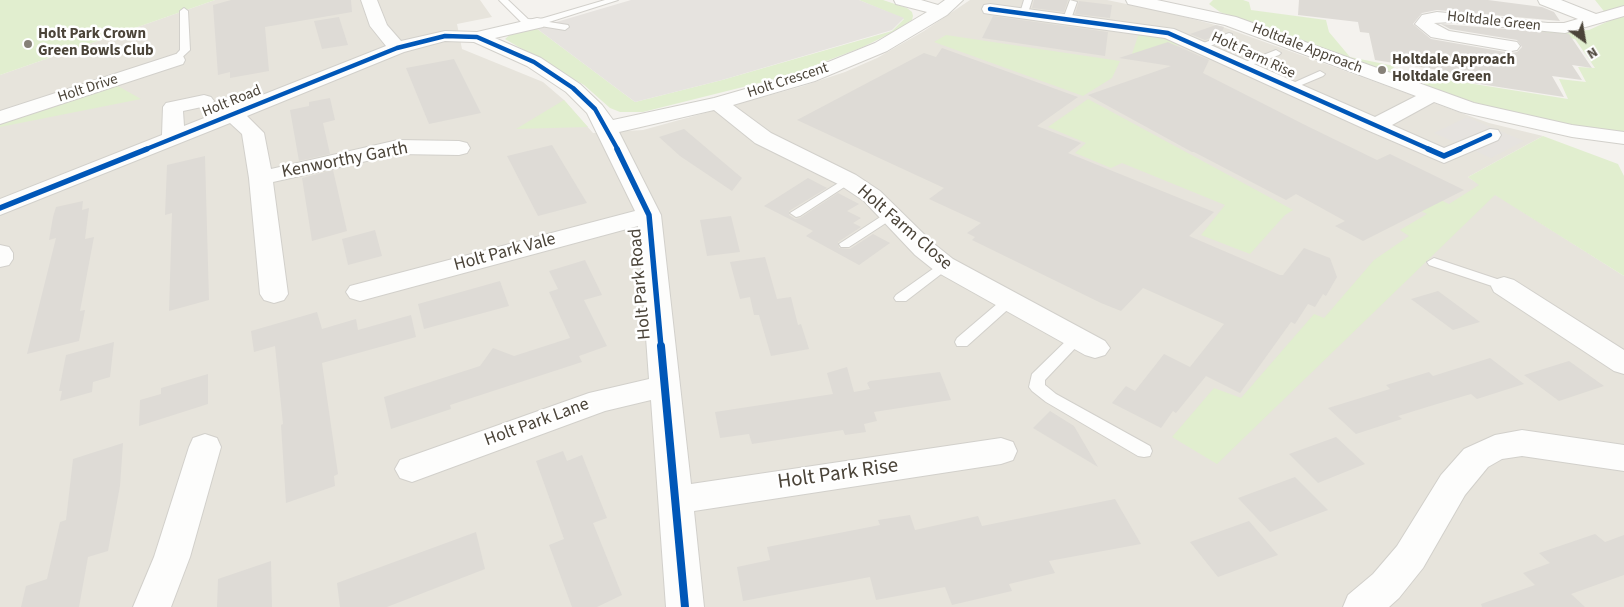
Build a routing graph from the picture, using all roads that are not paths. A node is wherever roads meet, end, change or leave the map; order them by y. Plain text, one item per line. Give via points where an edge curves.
1 (369, 0) edge
2 (503, 0) edge
3 (614, 0) edge
4 (902, 0) edge
5 (1134, 0) edge
6 (1546, 0) edge
7 (948, 5) edge
8 (1195, 5) edge
9 (1026, 7) edge
10 (990, 9) dead end
11 (184, 11) dead end
12 (1624, 11) edge
13 (1594, 19) junction
14 (537, 23) junction
15 (565, 27) dead end
16 (477, 36) junction
17 (1230, 36) dead end
18 (1200, 46) junction
19 (1511, 46) dead end
20 (397, 48) junction
21 (1276, 53) dead end
22 (176, 60) joint
23 (1242, 65) junction
24 (1320, 74) dead end
25 (1289, 87) junction
26 (1432, 95) junction
27 (204, 101) dead end
28 (718, 102) junction
29 (232, 115) junction
30 (0, 118) edge
31 (1374, 126) junction
32 (607, 128) junction
33 (1490, 135) dead end
34 (1624, 138) edge
35 (173, 139) junction
36 (459, 148) dead end
37 (261, 178) junction
38 (848, 180) junction
39 (0, 208) edge
40 (796, 213) dead end
41 (890, 214) junction
42 (650, 215) junction
43 (844, 244) dead end
44 (0, 253) edge
45 (0, 259) edge
46 (1434, 262) dead end
47 (944, 265) junction
48 (1504, 286) joint
49 (360, 292) dead end
50 (274, 294) dead end
51 (901, 298) dead end
52 (1008, 301) junction
53 (962, 342) dead end
54 (1086, 343) joint
55 (1624, 364) edge
56 (665, 386) junction
57 (205, 447) dead end
58 (1001, 451) dead end
59 (1144, 451) dead end
60 (1624, 458) edge
61 (412, 469) dead end
62 (675, 500) junction
63 (152, 607) edge
64 (686, 607) edge
65 (1362, 607) edge

1 - 20 street via 379,26
2 - 14 lane via 517,15
3 - 14 lane
4 - 7 street
5 - 8 street, Holtdale Approach
6 - 13 street
7 - 28 street, Holt Crescent via 881,47 808,77
8 - 26 street, Holtdale Approach via 1230,21
9 - 10 street, Holt Farm Rise
9 - 18 street, Holt Farm Rise via 1070,10 1168,34
11 - 22 lane via 185,50
12 - 13 street, Holtdale Green
13 - 19 street, Holtdale Green via 1565,28 1452,17 1428,19 1424,24 1437,33
14 - 15 lane
14 - 16 street
16 - 20 street, Holt Road via 445,36
16 - 32 street, Holt Park Road via 534,62 573,88 595,109
17 - 18 lane
18 - 23 street, Holt Farm Rise
20 - 29 street, Holt Road
21 - 23 lane
22 - 30 street, Holt Drive
23 - 25 street, Holt Farm Rise
24 - 25 lane
25 - 31 street, Holt Farm Rise
26 - 31 street
26 - 34 street, Holtdale Approach via 1468,108 1563,129
27 - 35 street via 173,108
28 - 32 street, Holt Crescent
28 - 38 street, Holt Farm Close via 763,138
29 - 35 street, Holt Road
29 - 37 street via 253,133
31 - 33 street, Holt Farm Rise via 1444,156
32 - 42 street, Holt Park Road
35 - 39 street, Holt Road
36 - 37 street, Kenworthy Garth via 398,147
37 - 50 street
38 - 40 lane
38 - 41 street, Holt Farm Close via 872,196
41 - 43 lane
41 - 47 street, Holt Farm Close
42 - 49 street, Holt Park Vale
42 - 56 street, Holt Park Road
44 - 45 street
46 - 48 lane
47 - 51 lane
47 - 52 street, Holt Farm Close
48 - 55 street
52 - 53 lane
52 - 54 street, Holt Farm Close
54 - 59 lane via 1037,378 1037,387 1050,398
56 - 61 street, Holt Park Lane via 600,400
56 - 62 street, Holt Park Road
57 - 63 street via 172,557
58 - 62 street, Holt Park Rise
60 - 65 street via 1522,443 1495,448 1476,458 1453,485 1410,557 1386,586
62 - 64 street, Holt Park Road

